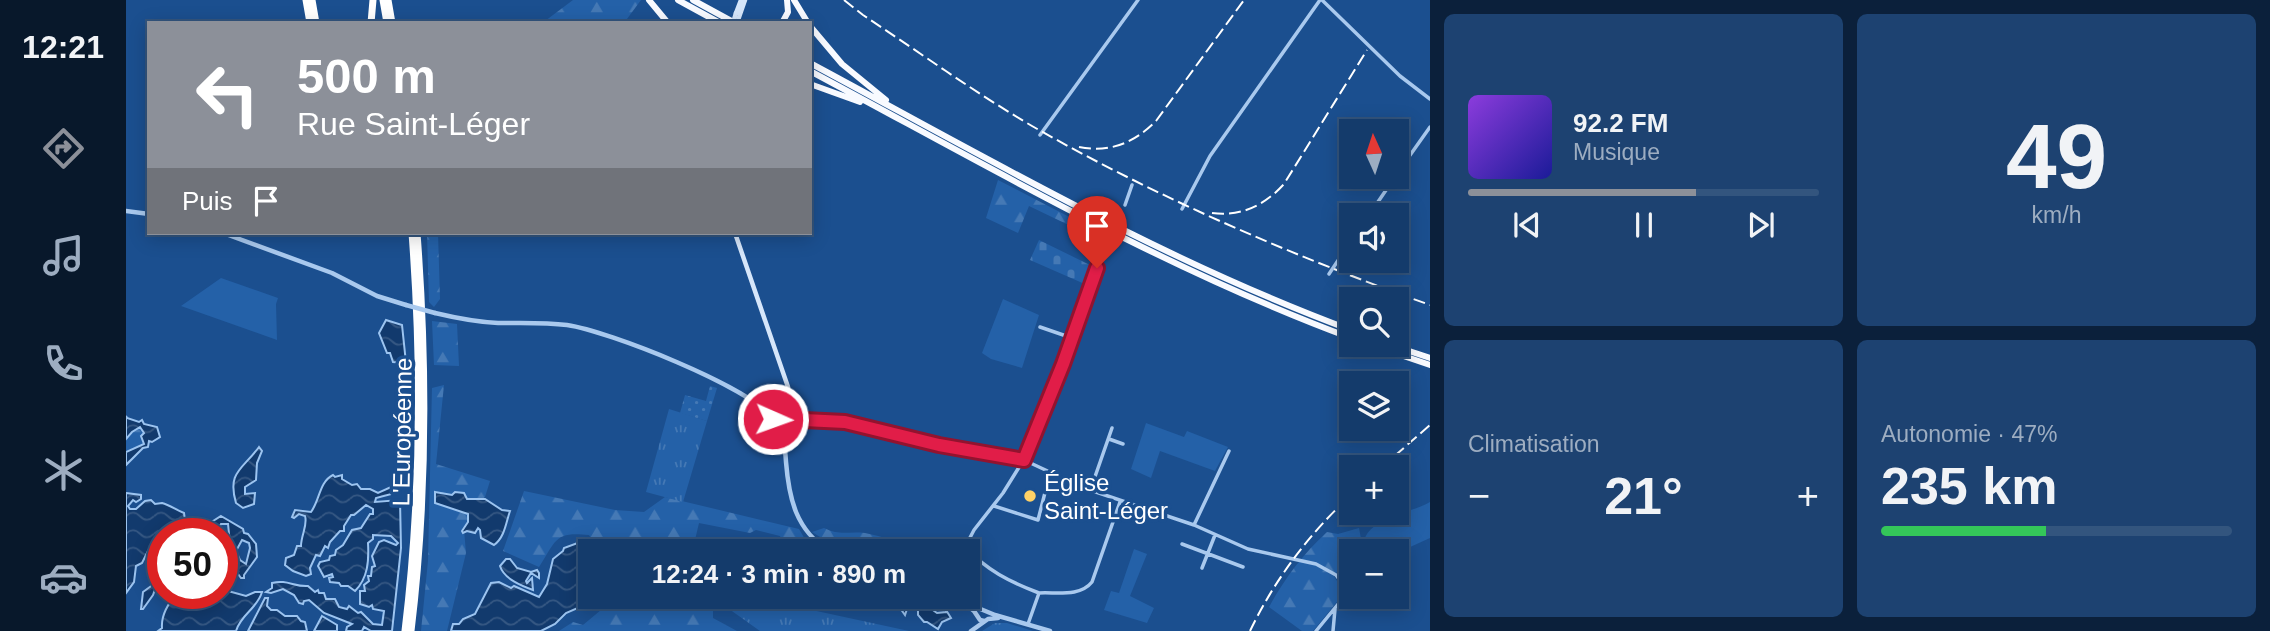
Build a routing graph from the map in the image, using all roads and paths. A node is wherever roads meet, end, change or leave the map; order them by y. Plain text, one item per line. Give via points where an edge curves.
1 (306, 0) edge
2 (312, 0) edge
3 (373, 0) edge
4 (383, 0) edge
5 (388, 0) edge
6 (649, 0) edge
7 (678, 0) edge
8 (692, 0) edge
9 (743, 0) edge
10 (787, 0) edge
11 (794, 0) edge
12 (1138, 0) edge
13 (1321, 0) edge
14 (310, 21) edge
15 (316, 21) edge
16 (371, 21) edge
17 (387, 21) edge
18 (392, 21) edge
19 (666, 21) edge
20 (716, 21) edge
21 (732, 21) edge
22 (734, 21) edge
23 (783, 21) edge
24 (807, 21) edge
25 (812, 28) edge
26 (812, 64) edge
27 (812, 72) edge
28 (812, 85) edge
29 (1430, 99) edge
30 (879, 108) junction
31 (901, 112) junction
32 (1430, 127) edge
33 (1040, 135) dead end
34 (1409, 157) edge
35 (1132, 185) dead end
36 (1125, 205) dead end
37 (1182, 209) dead end
38 (126, 211) edge
39 (147, 214) edge
40 (228, 235) edge
41 (413, 235) edge
42 (413, 235) edge
43 (736, 235) edge
44 (1106, 249) dead end
45 (1339, 259) edge
46 (1329, 274) dead end
47 (1339, 325) edge
48 (1040, 327) dead end
49 (1339, 333) edge
50 (1072, 338) junction
51 (1409, 351) edge
52 (1406, 357) edge
53 (1430, 358) edge
54 (1430, 365) edge
55 (789, 395) junction
56 (764, 408) junction
57 (779, 410) junction
58 (789, 413) junction
59 (773, 419) junction
60 (804, 420) junction
61 (788, 425) junction
62 (778, 426) junction
63 (1112, 428) dead end
64 (1109, 439) junction
65 (784, 440) junction
66 (1123, 444) dead end
67 (1229, 451) dead end
68 (1024, 460) junction
69 (1050, 473) junction
70 (1090, 491) junction
71 (1121, 502) junction
72 (994, 506) junction
73 (1194, 525) junction
74 (1215, 535) junction
75 (814, 539) edge
76 (969, 539) edge
77 (1182, 544) dead end
78 (1207, 554) junction
79 (980, 563) edge
80 (1242, 567) dead end
81 (1202, 568) dead end
82 (1039, 593) junction
83 (972, 609) edge
84 (982, 609) joint
85 (1335, 609) junction
86 (989, 612) junction
87 (978, 616) junction
88 (1003, 617) junction
89 (986, 620) junction
90 (1028, 624) junction
91 (405, 631) edge
92 (411, 631) edge
93 (971, 631) edge
94 (1050, 631) edge
95 (1316, 631) edge
96 (1334, 631) edge

1 - 14 highway
2 - 15 highway
3 - 16 highway
4 - 17 highway
5 - 18 highway
6 - 19 highway
7 - 20 highway
8 - 21 highway
9 - 22 main road, bridge
10 - 23 highway
11 - 24 highway
12 - 33 street
13 - 29 street
13 - 37 street via 1210,156
25 - 31 highway via 842,64
26 - 31 highway
27 - 30 highway
28 - 30 highway
30 - 49 highway via 1168,261
31 - 47 highway via 1146,242 1248,290
32 - 34 street
35 - 36 street
38 - 39 street
40 - 56 street, bridge via 332,273 377,296 435,313 481,322 590,329 613,336 682,365
41 - 91 highway, L'Européenne via 418,446
42 - 92 highway, L'Européenne via 424,370 419,546
43 - 55 main road
44 - 50 street
45 - 46 street
48 - 50 street
50 - 68 street
51 - 53 highway
52 - 54 highway
55 - 57 main road
55 - 58 main road
56 - 57 street
56 - 59 street
57 - 58 main road
57 - 59 main road
58 - 60 street
58 - 61 main road
59 - 62 main road
60 - 61 street
60 - 68 street via 851,423
61 - 62 main road
61 - 65 street
62 - 65 street
63 - 64 street
64 - 66 street
64 - 70 street
65 - 75 street via 793,507
67 - 73 street
68 - 69 street
68 - 72 street
69 - 70 street
69 - 72 street via 1038,520
70 - 71 street
71 - 73 street
71 - 82 street via 1088,587 1081,592
72 - 76 street
73 - 74 street
74 - 78 street
74 - 85 street via 1255,551 1316,564 1336,575 1344,591
77 - 78 street
78 - 80 street
78 - 81 street
79 - 82 street
82 - 90 street
83 - 87 street
84 - 86 street
84 - 87 street
85 - 95 street
85 - 96 street
86 - 88 street
86 - 89 street
87 - 89 street
87 - 93 street
88 - 89 street
88 - 90 street
89 - 93 street
90 - 94 street

